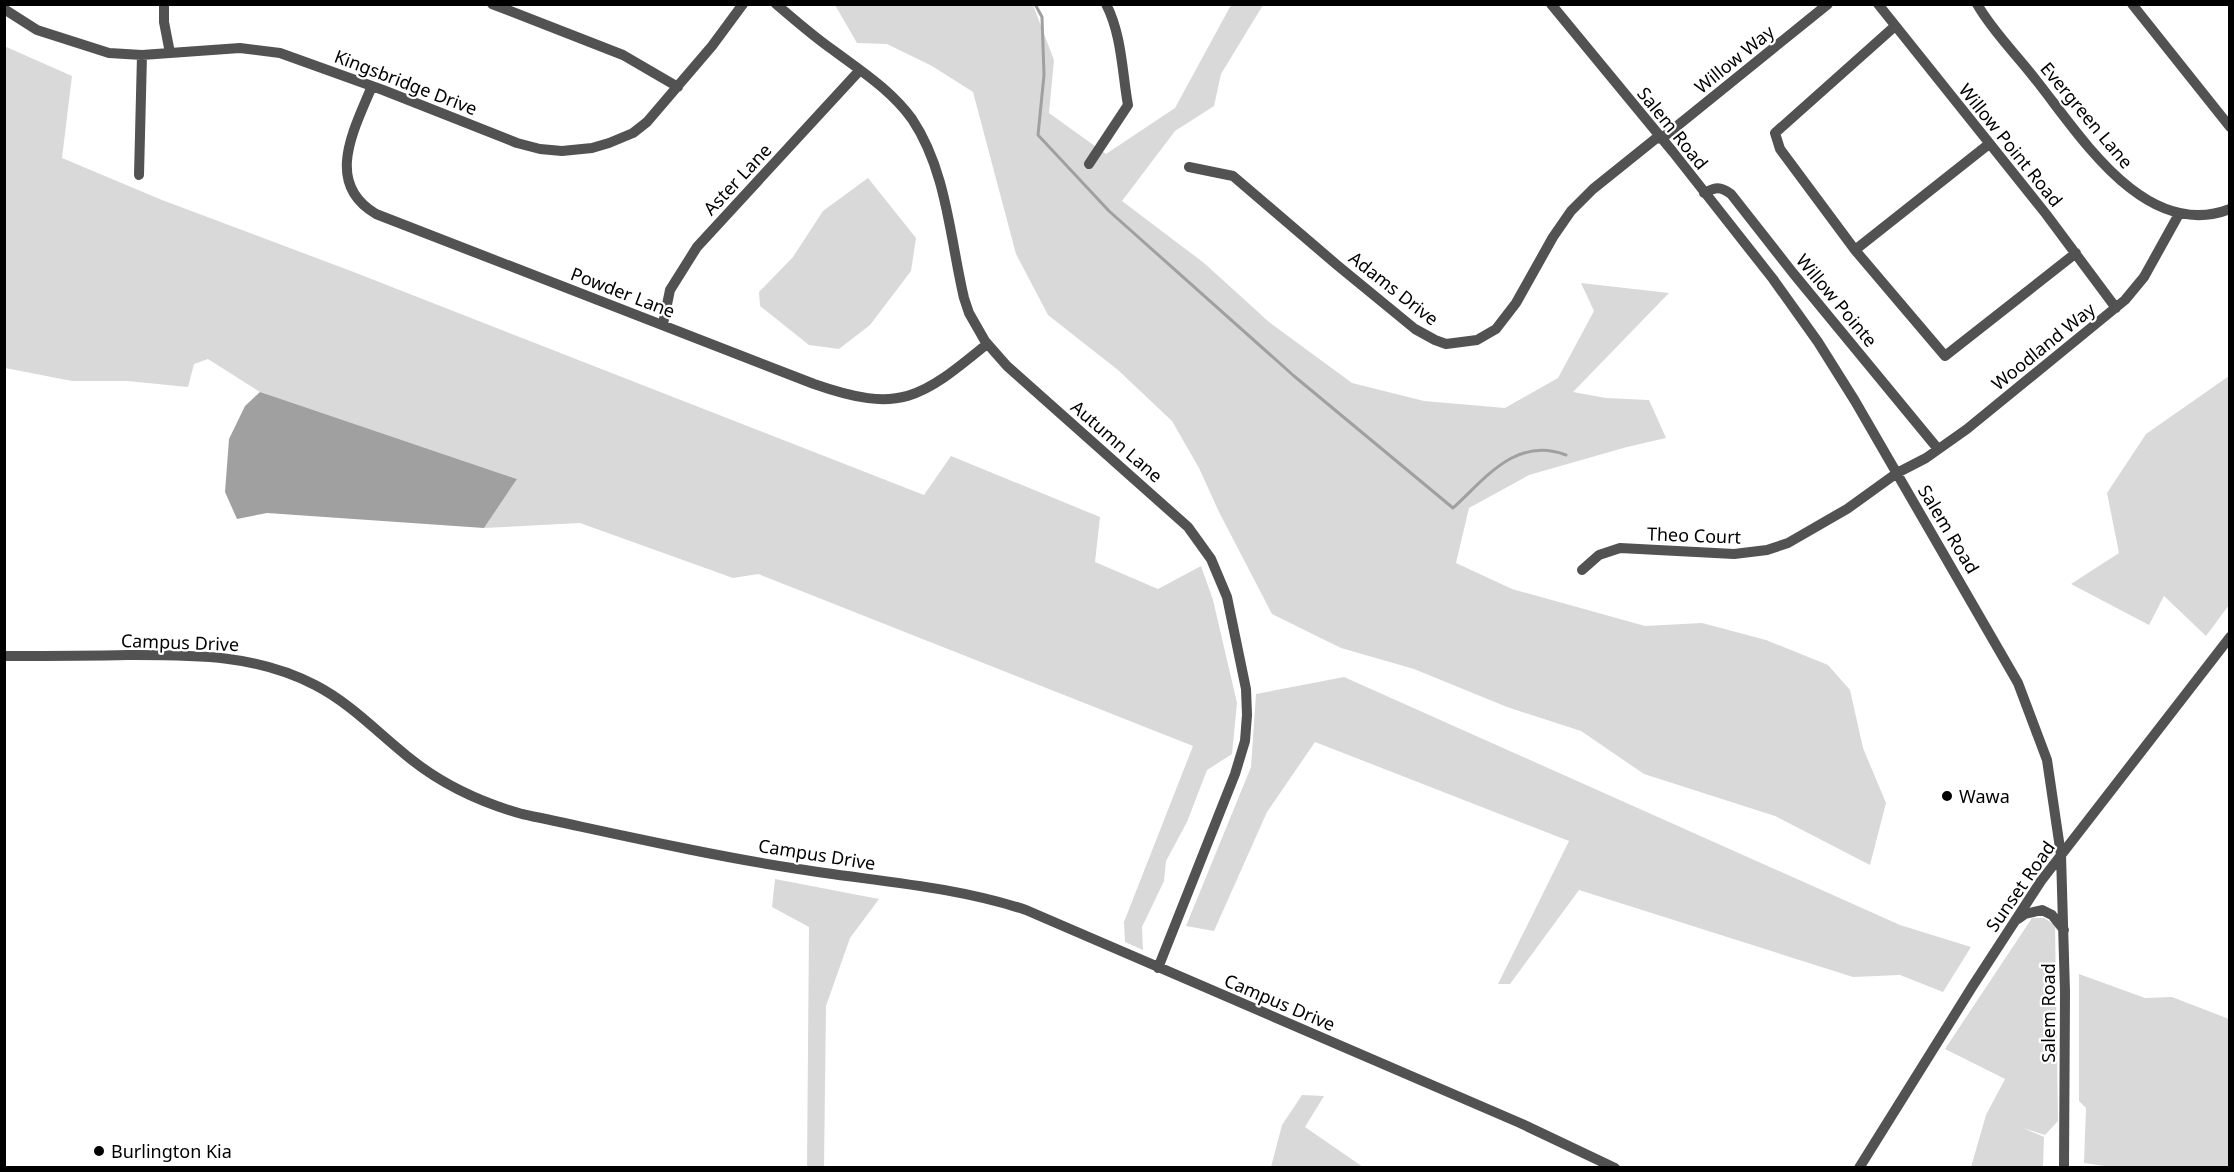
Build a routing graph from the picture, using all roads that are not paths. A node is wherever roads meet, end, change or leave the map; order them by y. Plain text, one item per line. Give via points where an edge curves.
1 (164, 4) edge
2 (492, 4) edge
3 (743, 4) edge
4 (776, 4) edge
5 (1106, 4) edge
6 (1551, 4) edge
7 (1828, 4) edge
8 (1878, 4) edge
9 (1977, 4) edge
10 (2132, 4) edge
11 (4, 9) edge
12 (1894, 27) junction
13 (170, 53) junction
14 (142, 55) junction
15 (860, 70) junction
16 (372, 86) junction
17 (678, 87) junction
18 (2229, 127) edge
19 (1660, 137) junction
20 (1989, 144) junction
21 (1089, 164) dead end
22 (1189, 167) dead end
23 (139, 175) dead end
24 (1704, 193) junction
25 (2229, 209) edge
26 (2179, 214) junction
27 (1855, 250) junction
28 (2076, 253) junction
29 (2116, 308) junction
30 (663, 324) junction
31 (987, 344) junction
32 (1938, 449) junction
33 (1897, 473) junction
34 (1582, 570) dead end
35 (2229, 637) edge
36 (4, 656) edge
37 (2061, 855) junction
38 (2013, 923) junction
39 (2064, 931) junction
40 (1158, 968) junction
41 (1615, 1167) edge
42 (1858, 1167) edge
43 (2064, 1167) edge

1 - 13 street
2 - 17 street via 623,55
3 - 17 street, Kingsbridge Drive
4 - 15 street, Autumn Lane
5 - 21 street via 1121,53 1128,105
6 - 19 street, Salem Road
7 - 19 street, Willow Way
8 - 12 street, Willow Point Road
9 - 26 street, Evergreen Lane via 2115,175 2138,195
10 - 18 street
11 - 14 street, Kingsbridge Drive via 37,30 86,47
12 - 20 street, Willow Point Road
12 - 27 street via 1775,133 1780,149
13 - 14 street, Kingsbridge Drive
13 - 16 street, Kingsbridge Drive via 267,50
14 - 23 street
15 - 30 street, Aster Lane via 697,247 670,290
15 - 31 street, Autumn Lane via 903,108 924,141 948,217 964,298
16 - 17 street, Kingsbridge Drive via 517,143 562,151 592,148 633,133
16 - 30 street, Powder Lane via 349,144 346,169 354,195 367,209
19 - 22 street, Adams Drive via 1571,211 1496,329 1477,340 1446,344 1415,329 1233,176
19 - 24 street, Salem Road
20 - 27 street
20 - 28 street, Willow Point Road
24 - 32 street, Willow Pointe via 1716,187 1731,194
24 - 33 street, Salem Road via 1818,342
25 - 26 street, Evergreen Lane via 2207,215
26 - 29 street, Woodland Way via 2144,277
27 - 28 street via 1945,356
28 - 29 street, Willow Point Road
29 - 32 street, Woodland Way
30 - 31 street, Powder Lane via 822,387 875,399 899,399 930,388
31 - 40 street, Autumn Lane via 1030,388 1188,526 1212,559 1227,597 1246,690 1245,741
32 - 33 street, Woodland Way
33 - 34 street, Theo Court via 1847,509 1778,547 1734,554 1620,548 1599,555
33 - 37 street, Salem Road via 2024,697 2047,760
35 - 37 street, Sunset Road
36 - 40 street, Campus Drive via 197,656 259,664 309,682 335,697 415,762 487,804 778,866 985,897 1026,910
37 - 38 street, Sunset Road
37 - 39 street, Salem Road
38 - 39 street via 2025,914 2042,910 2052,915
38 - 42 street, Sunset Road
39 - 43 street, Salem Road
40 - 41 street, Campus Drive

